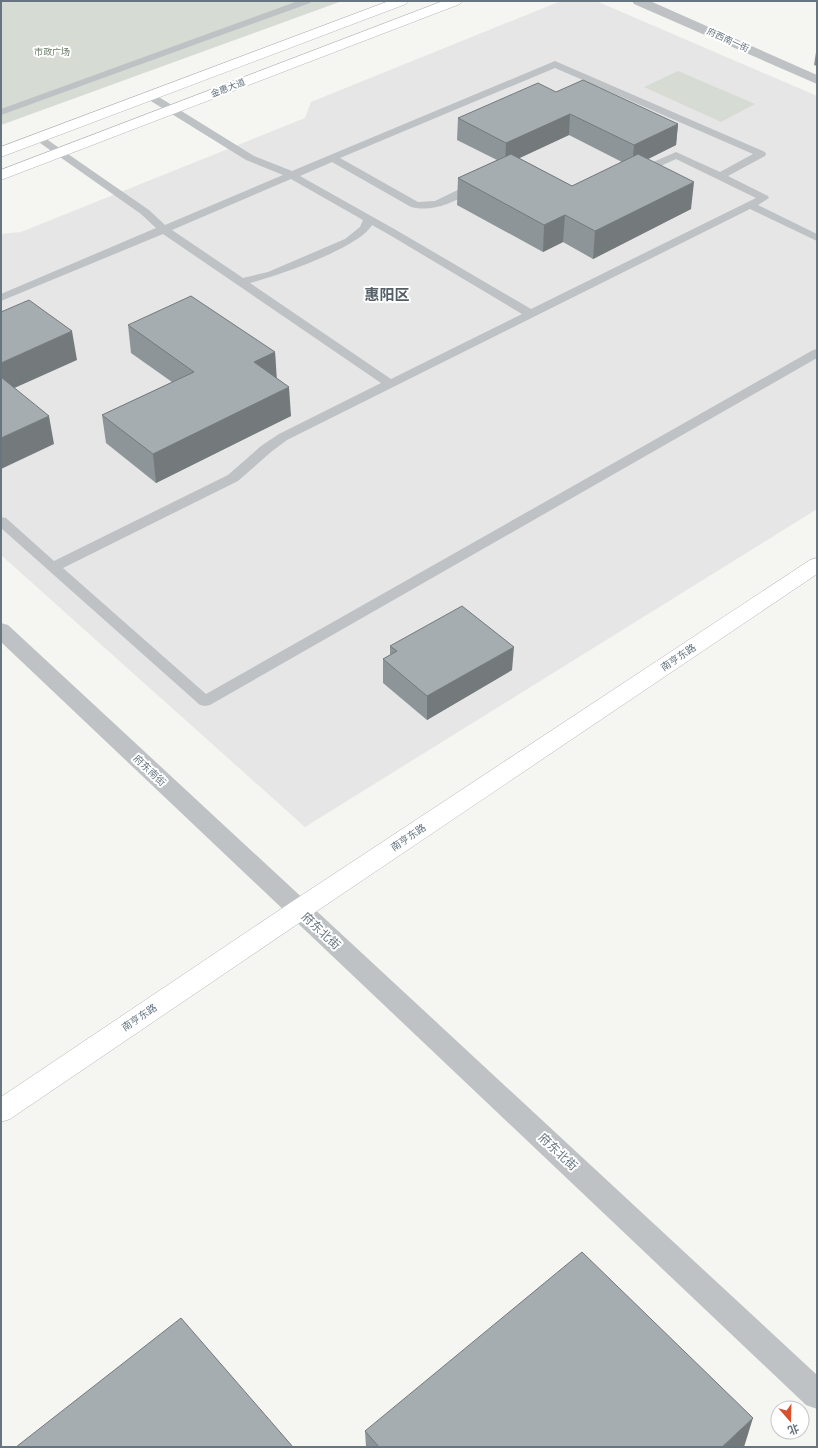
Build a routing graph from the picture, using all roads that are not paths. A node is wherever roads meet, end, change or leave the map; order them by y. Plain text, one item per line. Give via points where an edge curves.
1 (308, 1) edge
2 (401, 1) edge
3 (455, 1) edge
4 (639, 1) edge
5 (817, 80) edge
6 (150, 96) junction
7 (172, 110) junction
8 (1, 112) edge
9 (38, 138) junction
10 (1, 152) edge
11 (59, 153) junction
12 (332, 158) junction
13 (1, 175) edge
14 (291, 175) junction
15 (720, 176) junction
16 (629, 178) edge
17 (487, 180) edge
18 (750, 205) junction
19 (370, 220) junction
20 (163, 229) junction
21 (817, 238) edge
22 (241, 282) junction
23 (1, 298) edge
24 (530, 314) junction
25 (817, 353) edge
26 (390, 384) junction
27 (1, 521) edge
28 (817, 565) edge
29 (53, 567) junction
30 (1, 630) edge
31 (299, 910) junction
32 (1, 1111) edge
33 (817, 1395) edge

1 - 8 lane
2 - 6 main road, 金惠大道
3 - 7 main road, 金惠大道
4 - 5 street, 府西南一街
6 - 7 lane
6 - 9 main road, 金惠大道
7 - 11 main road, 金惠大道
7 - 14 lane via 250,158
9 - 10 main road, 金惠大道
9 - 11 lane
11 - 13 main road, 金惠大道
11 - 20 lane via 145,212
12 - 14 lane
12 - 15 lane via 554,64 761,154
12 - 17 lane via 415,206 421,207 436,204
14 - 19 lane
14 - 20 lane
15 - 16 lane via 676,155
15 - 18 lane via 764,198
18 - 21 lane
18 - 24 lane
19 - 22 lane via 348,241 272,274
19 - 24 lane
20 - 22 lane
20 - 23 lane
22 - 26 lane
24 - 26 lane
25 - 29 lane via 205,701
26 - 29 lane via 283,437 233,478
27 - 29 lane
28 - 31 main road, 南亨东路
30 - 31 street, 府东南街
31 - 32 main road, 南亨东路
31 - 33 street, 府东北街

